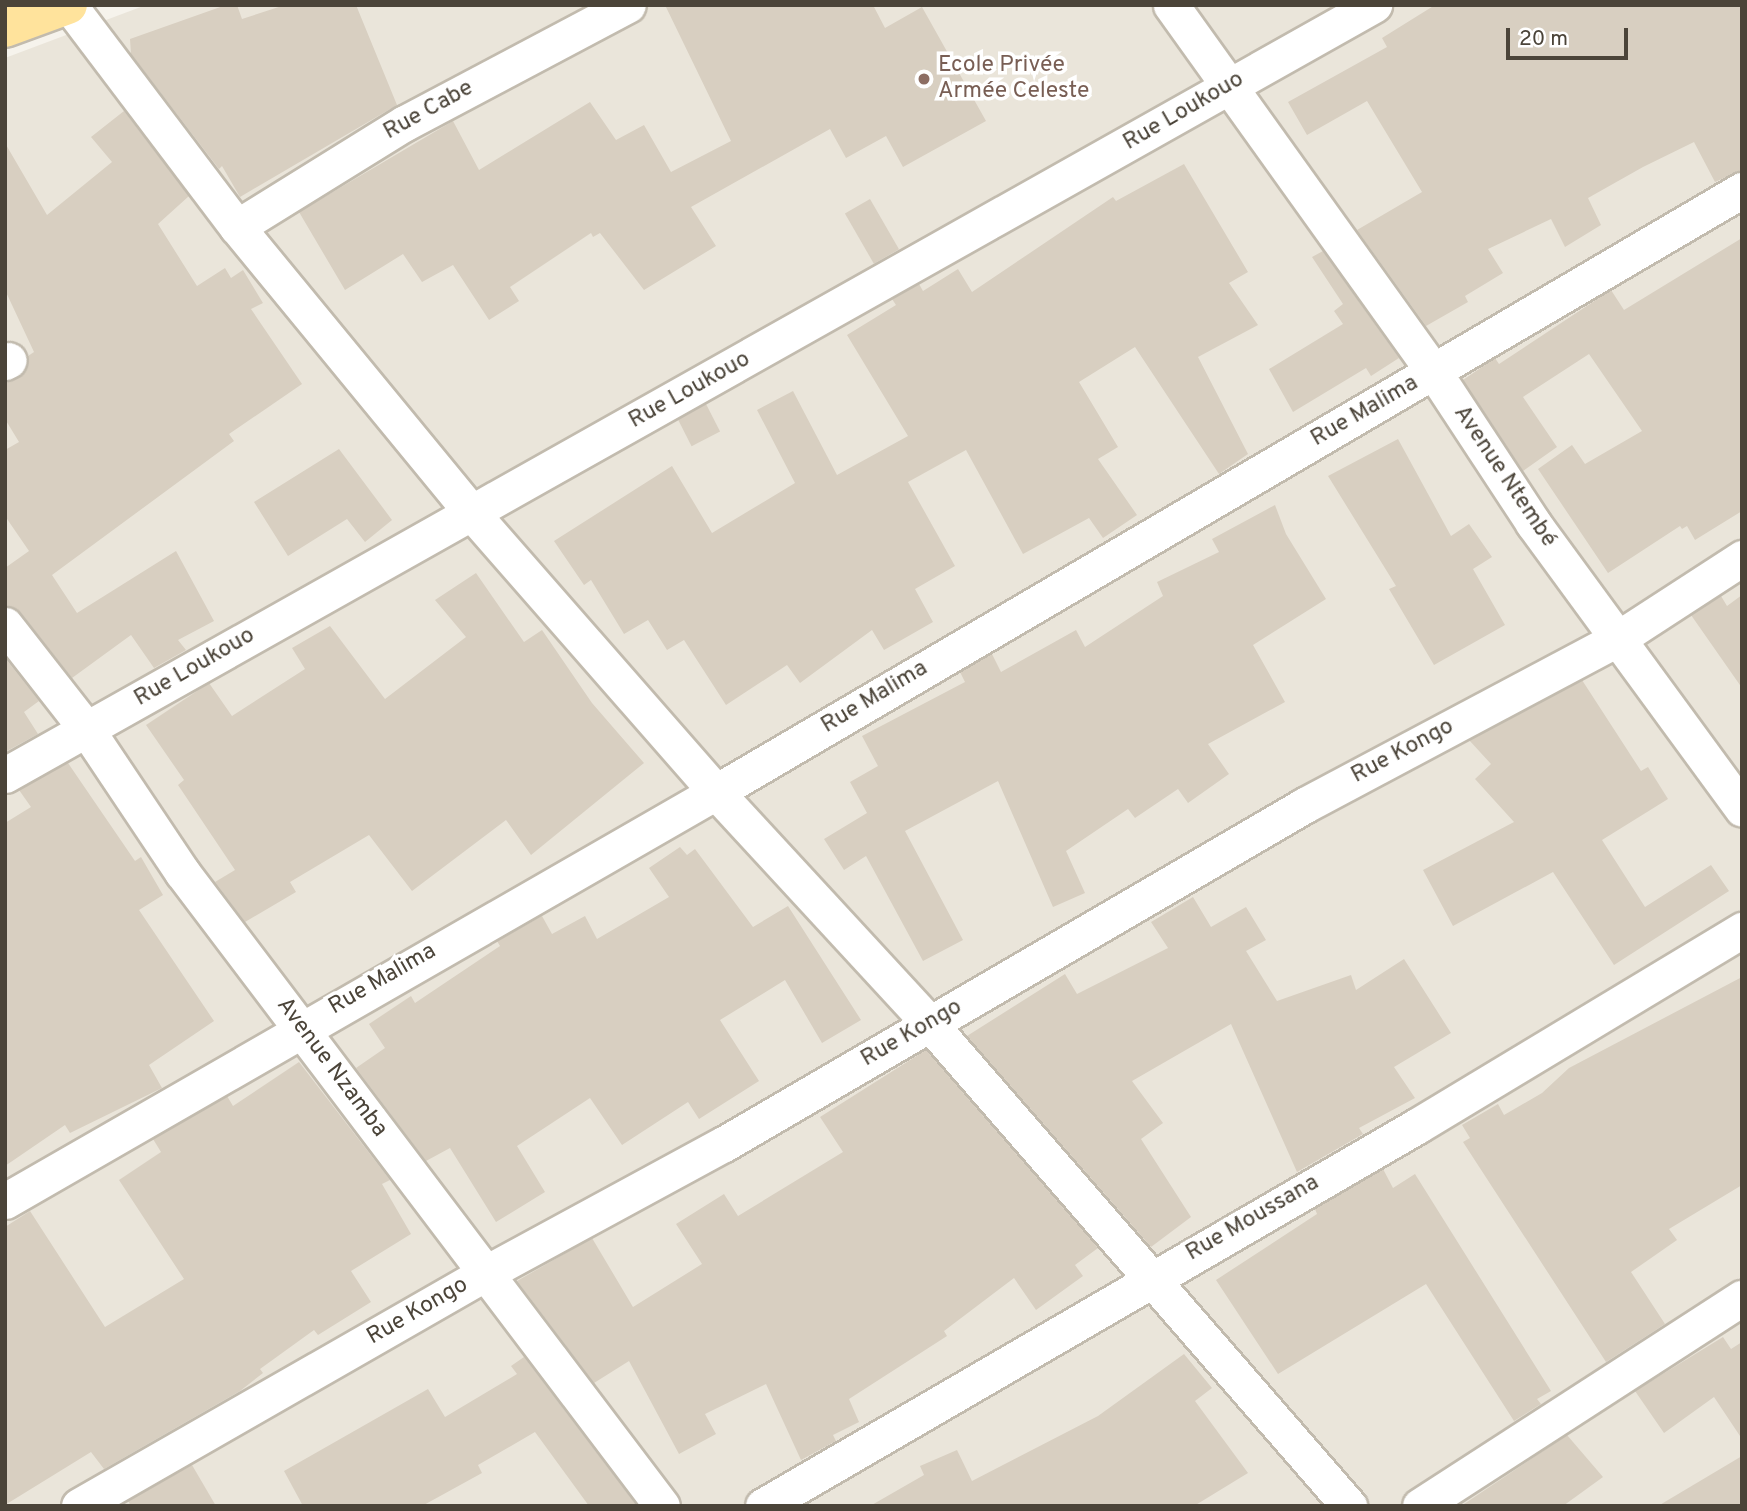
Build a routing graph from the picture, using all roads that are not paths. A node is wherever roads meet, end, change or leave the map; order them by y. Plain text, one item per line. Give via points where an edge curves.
1 (69, 5) edge
2 (628, 5) edge
3 (1171, 5) edge
4 (1374, 5) edge
5 (5, 28) edge
6 (1232, 85) junction
7 (1742, 190) edge
8 (237, 228) junction
9 (1434, 372) junction
10 (470, 511) junction
11 (1742, 558) edge
12 (5, 625) edge
13 (1619, 638) junction
14 (87, 730) junction
15 (5, 775) edge
16 (716, 793) junction
17 (1742, 809) edge
18 (1742, 930) edge
19 (930, 1024) junction
20 (301, 1028) junction
21 (5, 1201) edge
22 (486, 1273) junction
23 (1149, 1278) junction
24 (1742, 1298) edge
25 (79, 1506) edge
26 (662, 1506) edge
27 (763, 1506) edge
28 (1349, 1506) edge
29 (1420, 1506) edge

1 - 5 main road
1 - 8 street
2 - 8 street, Rue Cabe via 405,122
3 - 6 street, Avenue Ntembé
4 - 6 street, Rue Loukouo
6 - 9 street, Avenue Ntembé
6 - 10 street, Rue Loukouo via 824,318
7 - 9 street, Rue Malima
8 - 10 street
9 - 13 street, Avenue Ntembé via 1533,523
9 - 16 street, Rue Malima
10 - 14 street, Rue Loukouo
10 - 16 street
11 - 13 street, Rue Kongo
12 - 14 street, Avenue Nzamba
13 - 17 street, Avenue Ntembé
13 - 19 street, Rue Kongo via 1305,805
14 - 15 street, Rue Loukouo
14 - 20 street, Avenue Nzamba via 183,872
16 - 19 street
16 - 20 street, Rue Malima
18 - 23 street, Rue Moussana via 1417,1126
19 - 22 street, Rue Kongo via 724,1144
19 - 23 street
20 - 21 street, Rue Malima
20 - 22 street, Avenue Nzamba
22 - 25 street, Rue Kongo
22 - 26 street, Avenue Nzamba
23 - 27 street, Rue Moussana
23 - 28 street
24 - 29 street

